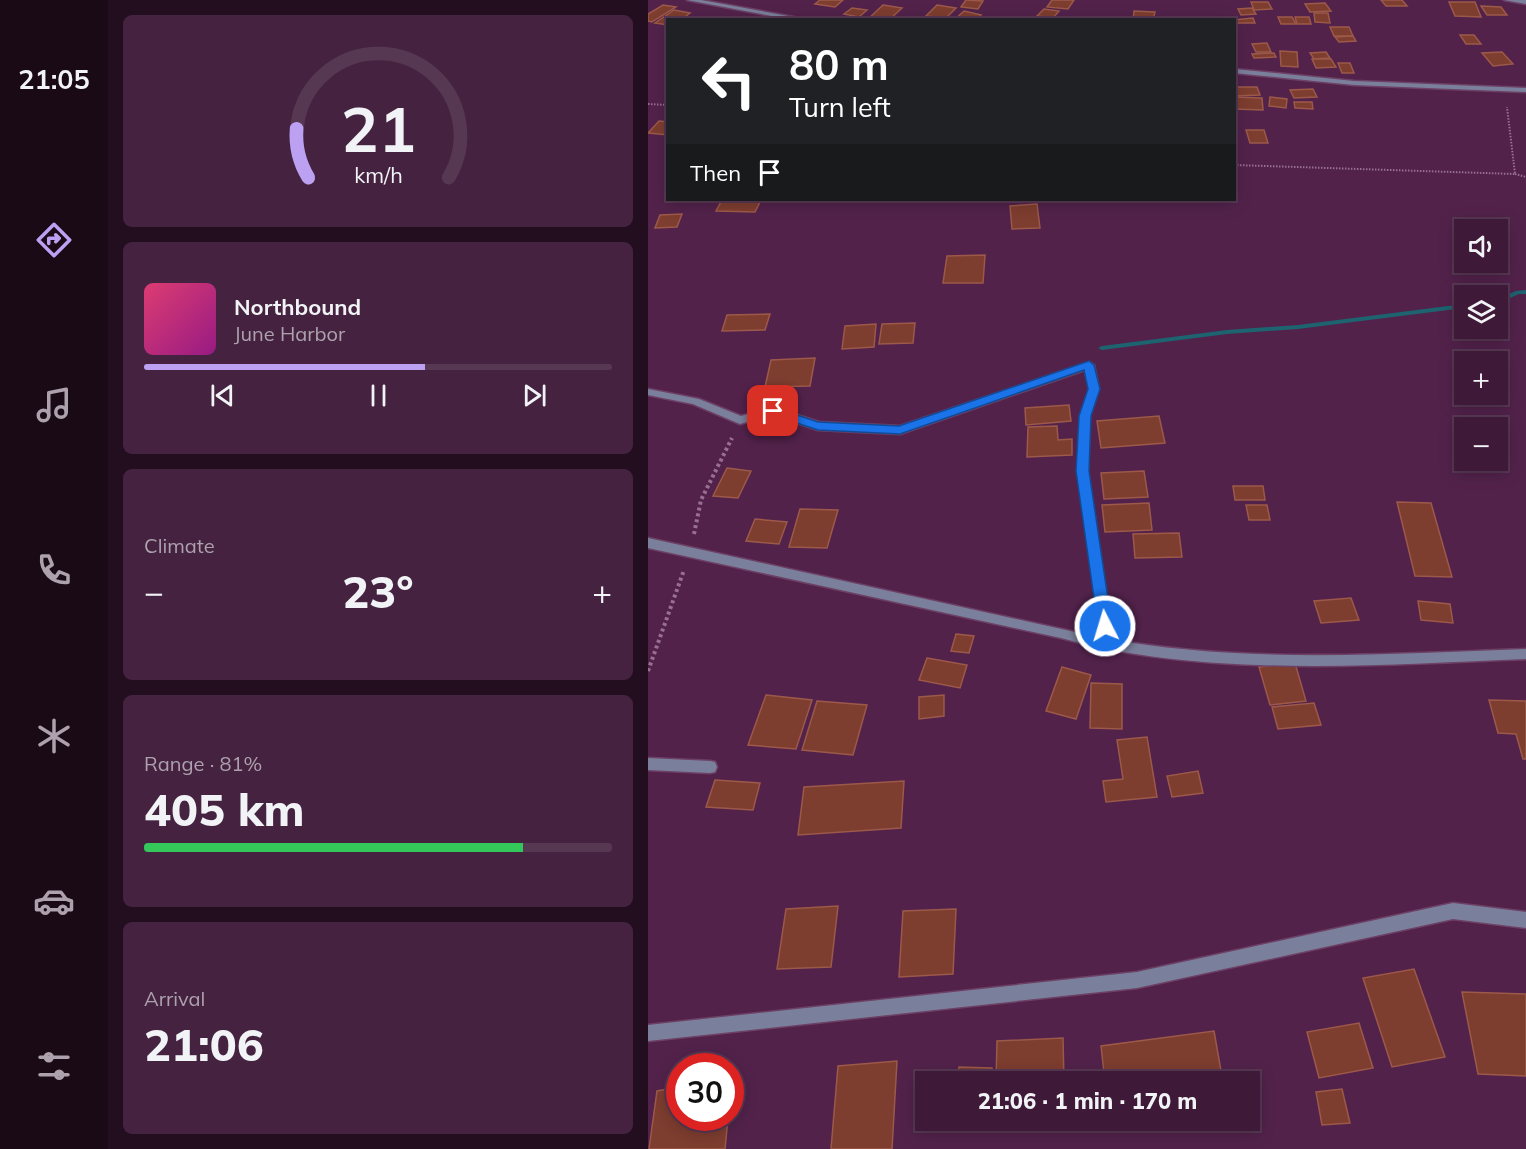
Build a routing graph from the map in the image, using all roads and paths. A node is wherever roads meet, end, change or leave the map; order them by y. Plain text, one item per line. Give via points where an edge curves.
1 (690, 0) edge
2 (1509, 0) edge
3 (1526, 2) edge
4 (795, 18) edge
5 (1236, 71) edge
6 (1505, 88) junction
7 (1526, 90) edge
8 (648, 104) edge
9 (666, 105) edge
10 (1236, 165) edge
11 (1515, 174) junction
12 (1526, 177) edge
13 (648, 392) edge
14 (648, 543) edge
15 (1095, 643) junction
16 (1526, 654) edge
17 (648, 764) edge
18 (710, 767) dead end
19 (1526, 922) edge
20 (648, 1033) edge

1 - 4 street
2 - 3 street
5 - 6 street via 1354,83
6 - 7 street
6 - 11 path
8 - 9 path
10 - 11 path
11 - 12 path
13 - 15 street via 695,401 740,420 773,411 818,426 900,430 1089,365 1094,389 1085,416 1083,471 1105,626
14 - 15 street
15 - 16 street via 1143,652 1278,660
17 - 18 street
19 - 20 street via 1454,911 1137,980

